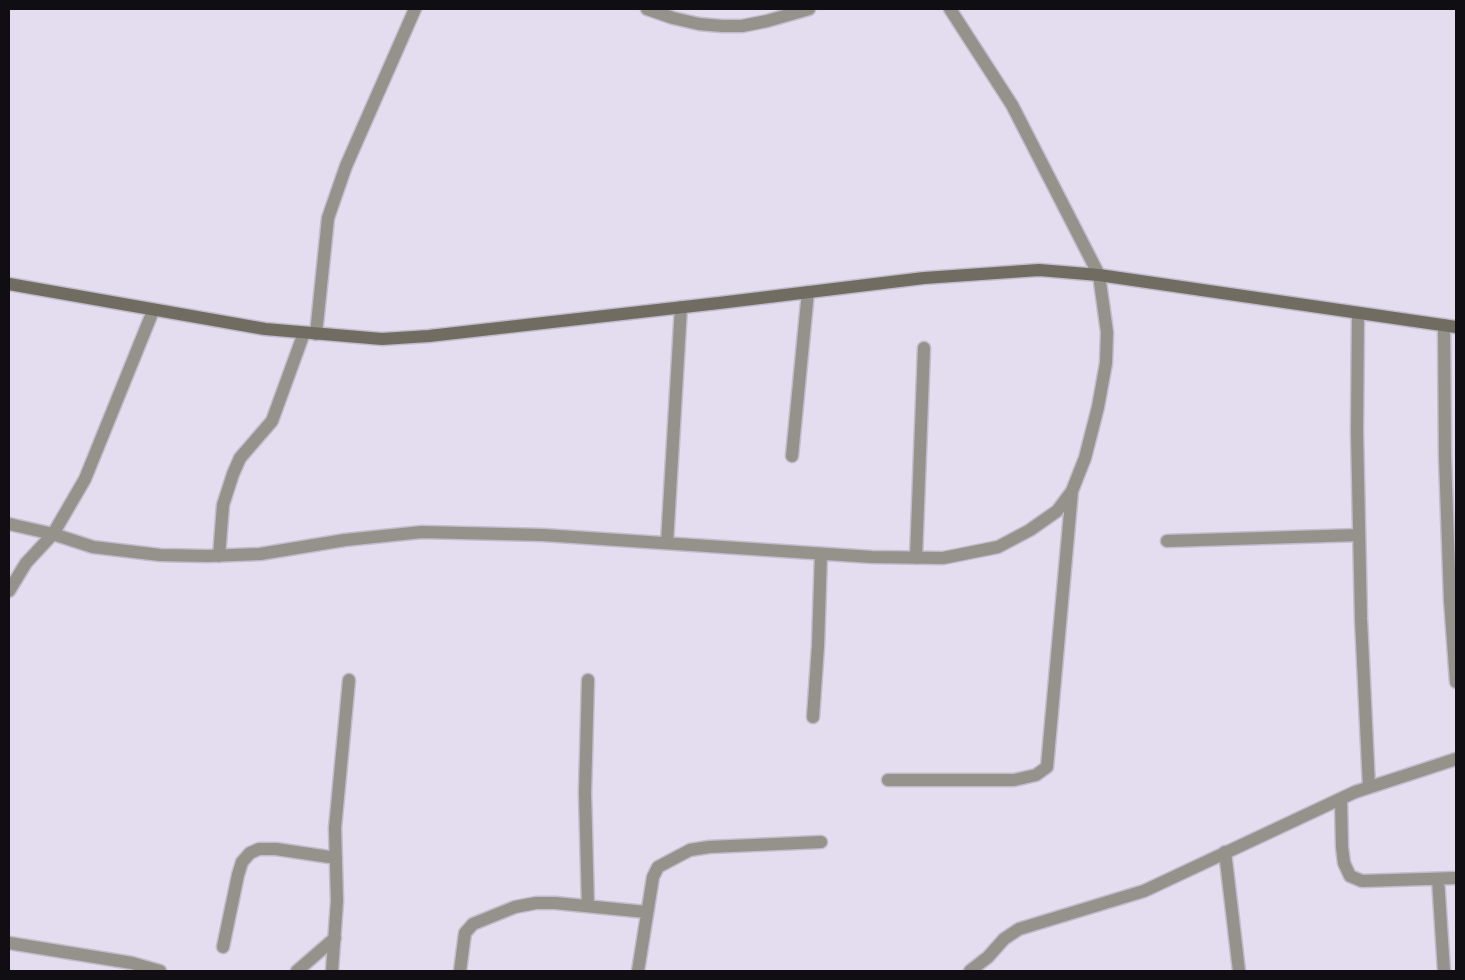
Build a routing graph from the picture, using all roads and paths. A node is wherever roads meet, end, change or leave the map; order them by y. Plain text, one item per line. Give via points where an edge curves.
1 (414, 9) edge
2 (647, 9) edge
3 (809, 9) edge
4 (951, 9) edge
5 (1099, 275) junction
6 (9, 284) edge
7 (808, 292) junction
8 (681, 307) junction
9 (153, 311) junction
10 (1358, 313) junction
11 (1450, 326) edge
12 (310, 334) junction
13 (924, 348) dead end
14 (792, 456) dead end
15 (1072, 491) junction
16 (9, 524) edge
17 (53, 534) junction
18 (1359, 535) junction
19 (1167, 541) dead end
20 (667, 543) junction
21 (821, 554) junction
22 (219, 556) junction
23 (916, 558) junction
24 (9, 592) edge
25 (348, 680) dead end
26 (588, 680) dead end
27 (1456, 682) edge
28 (812, 717) dead end
29 (1456, 759) edge
30 (888, 780) dead end
31 (1369, 788) junction
32 (1341, 798) junction
33 (821, 842) dead end
34 (1225, 852) junction
35 (336, 858) junction
36 (1456, 878) edge
37 (1438, 879) junction
38 (588, 906) junction
39 (646, 912) junction
40 (335, 938) junction
41 (9, 943) edge
42 (223, 948) dead end
43 (160, 971) edge
44 (298, 971) edge
45 (332, 971) edge
46 (460, 971) edge
47 (638, 971) edge
48 (970, 971) edge
49 (1239, 971) edge
50 (1444, 971) edge

1 - 12 street via 346,166 328,218
2 - 3 street via 682,20 722,26 742,26
4 - 5 street via 1012,105
5 - 7 street via 1030,271 924,278
5 - 10 street
5 - 15 street via 1107,332 1106,363 1085,458
6 - 9 street
7 - 8 street
7 - 14 street
8 - 12 street via 429,336 382,339
8 - 20 street
9 - 12 street
9 - 17 street via 85,479
10 - 11 street
10 - 18 street
11 - 27 street via 1446,476
12 - 22 street via 272,421 240,458 233,474 222,505
13 - 23 street
15 - 23 street via 1056,511 998,547 943,558
15 - 30 street via 1047,767 1036,776 1014,780
16 - 17 street
17 - 22 street via 93,547 126,552
17 - 24 street via 26,563
18 - 19 street
18 - 31 street
20 - 21 street
20 - 22 street via 422,532 260,554
21 - 23 street
21 - 28 street
25 - 35 street via 335,828
26 - 38 street via 585,793
29 - 31 street
31 - 32 street
32 - 34 street
32 - 37 street via 1342,847 1350,876 1362,880
33 - 39 street via 690,850 658,867
34 - 48 street via 1144,891 1019,929
34 - 49 street
35 - 40 street
35 - 42 street via 259,848 250,853 242,862 238,875
36 - 37 street
37 - 50 street
38 - 39 street
38 - 46 street via 536,903 515,907 473,924 465,933
39 - 47 street
40 - 44 street
40 - 45 street
41 - 43 street via 132,963

